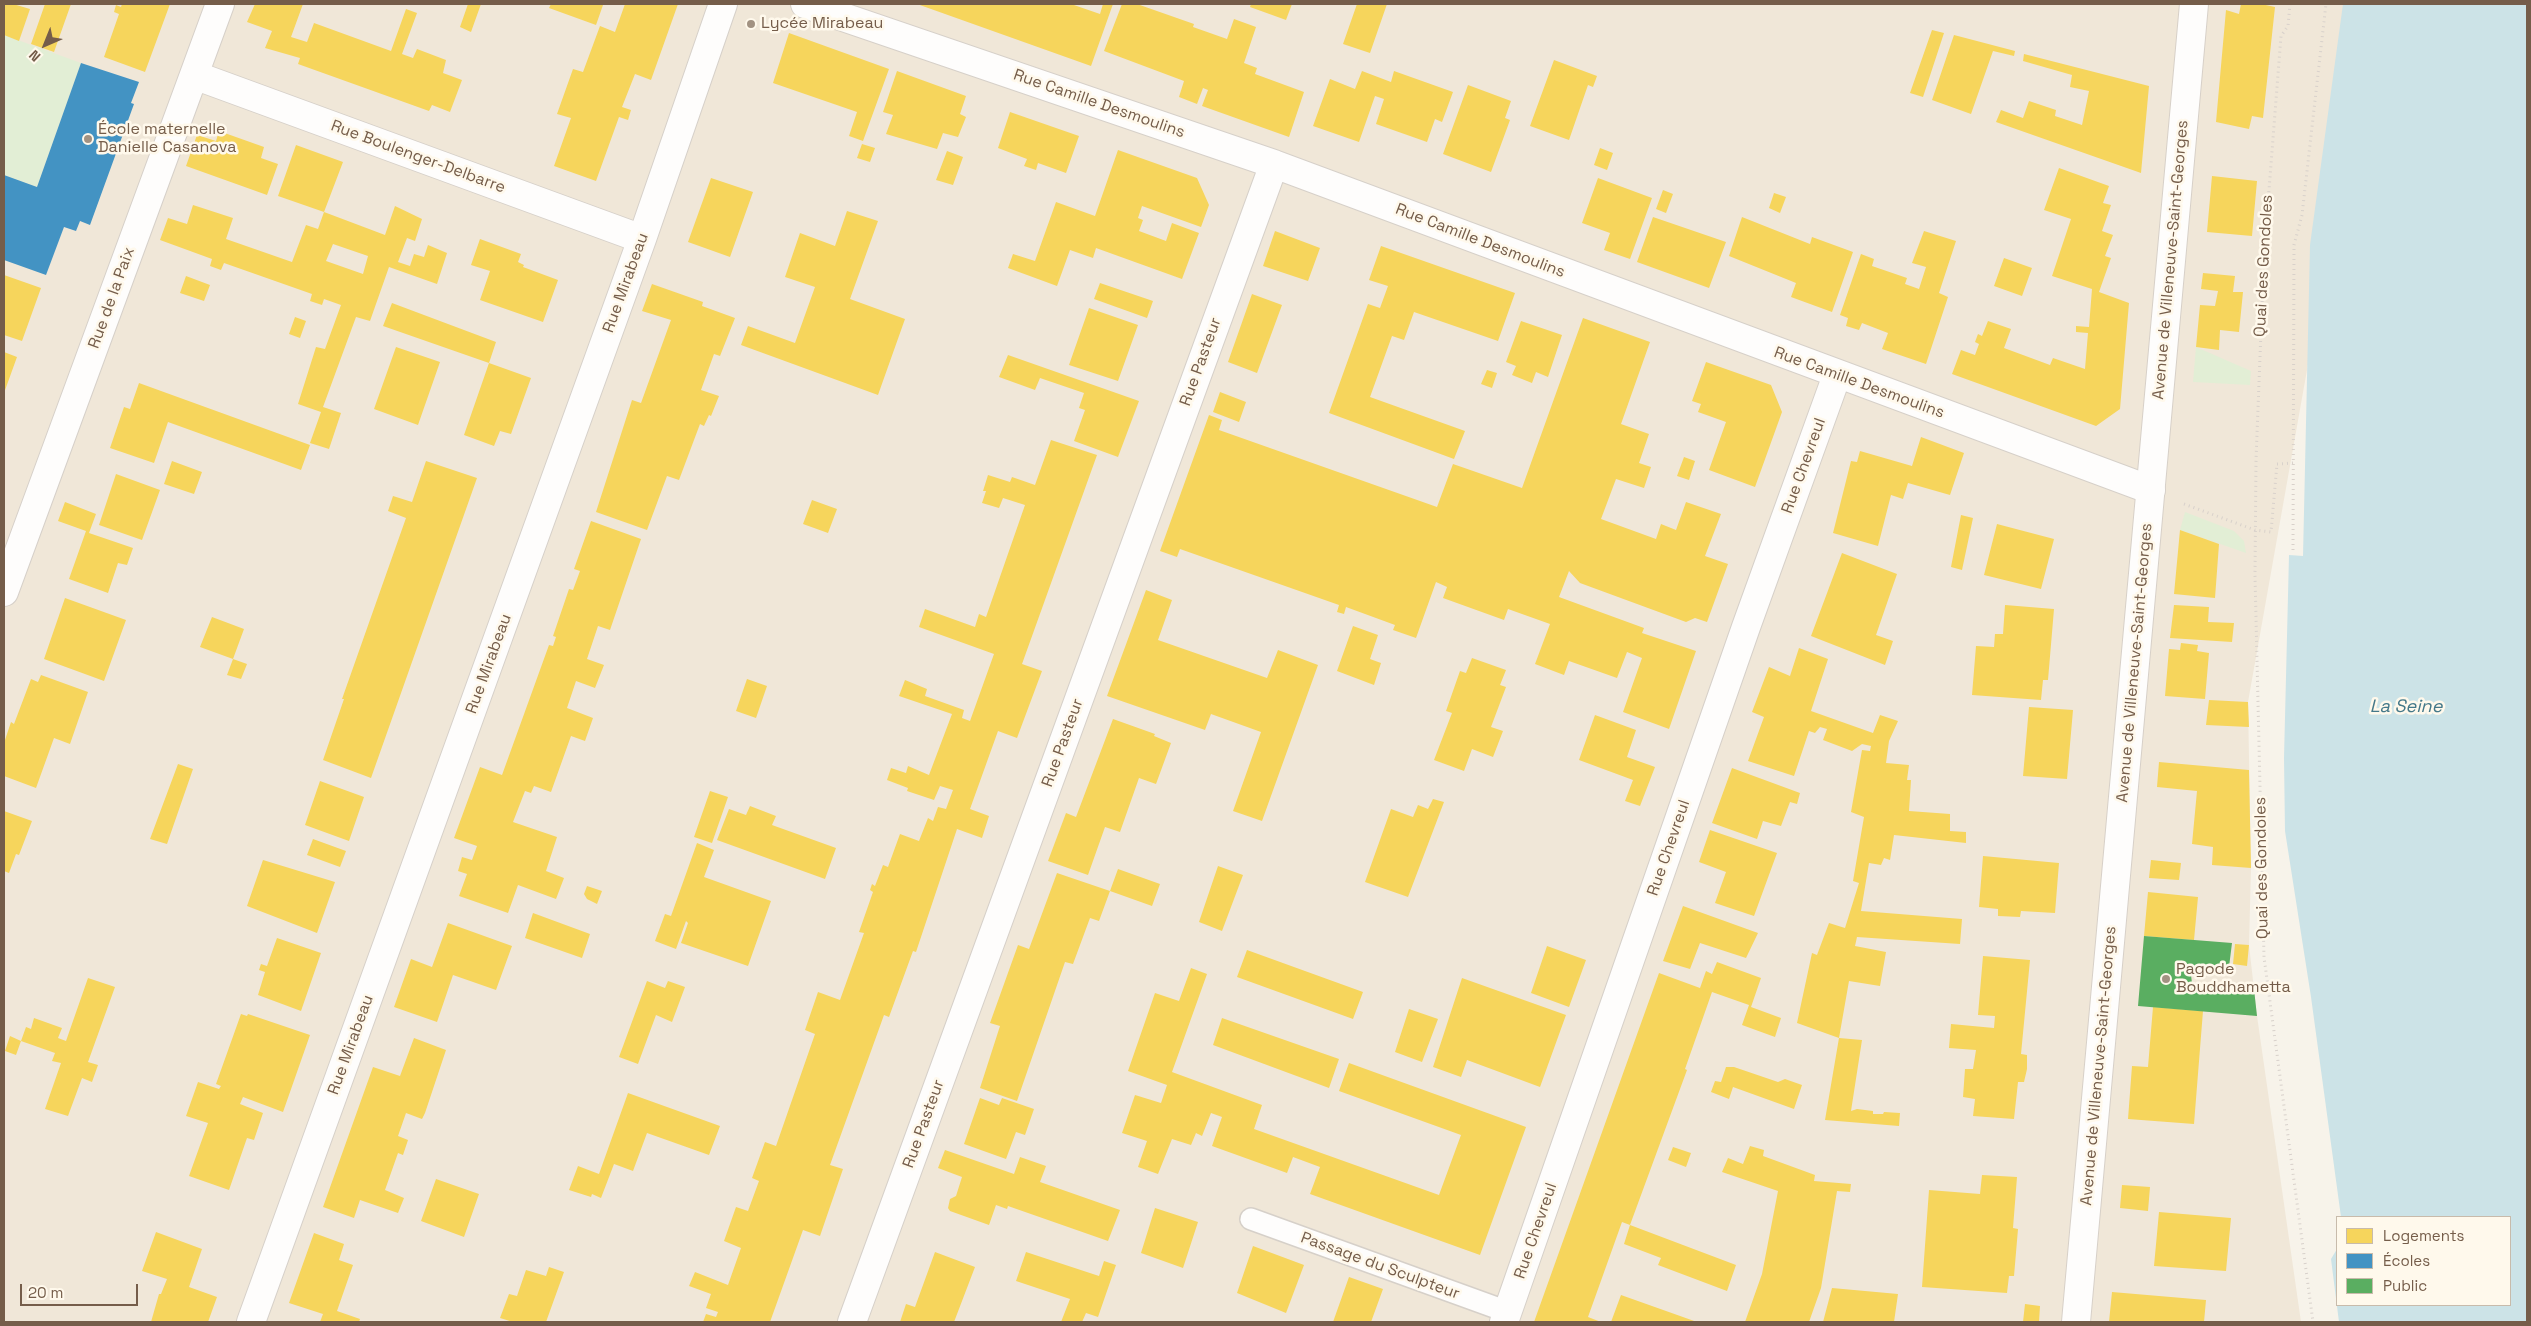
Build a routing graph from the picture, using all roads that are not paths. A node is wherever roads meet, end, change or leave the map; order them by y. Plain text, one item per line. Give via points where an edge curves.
1 (220, 4) edge
2 (723, 4) edge
3 (805, 4) edge
4 (2194, 4) edge
5 (194, 75) junction
6 (1274, 164) junction
7 (642, 239) junction
8 (1837, 375) junction
9 (2151, 490) junction
10 (4, 592) edge
11 (1251, 1220) dead end
12 (1506, 1317) edge
13 (251, 1322) edge
14 (852, 1322) edge
15 (2076, 1322) edge

1 - 5 street, Rue de la Paix
2 - 7 street, Rue Mirabeau
3 - 6 street, Rue Camille Desmoulins
4 - 9 street, Avenue de Villeneuve-Saint-Georges
5 - 7 street, Rue Boulenger-Delbarre
5 - 10 street, Rue de la Paix
6 - 8 street, Rue Camille Desmoulins
6 - 14 street, Rue Pasteur
7 - 13 street, Rue Mirabeau
8 - 9 street, Rue Camille Desmoulins
8 - 12 street, Rue Chevreul
9 - 15 street, Avenue de Villeneuve-Saint-Georges
11 - 12 lane, Passage du Sculpteur

